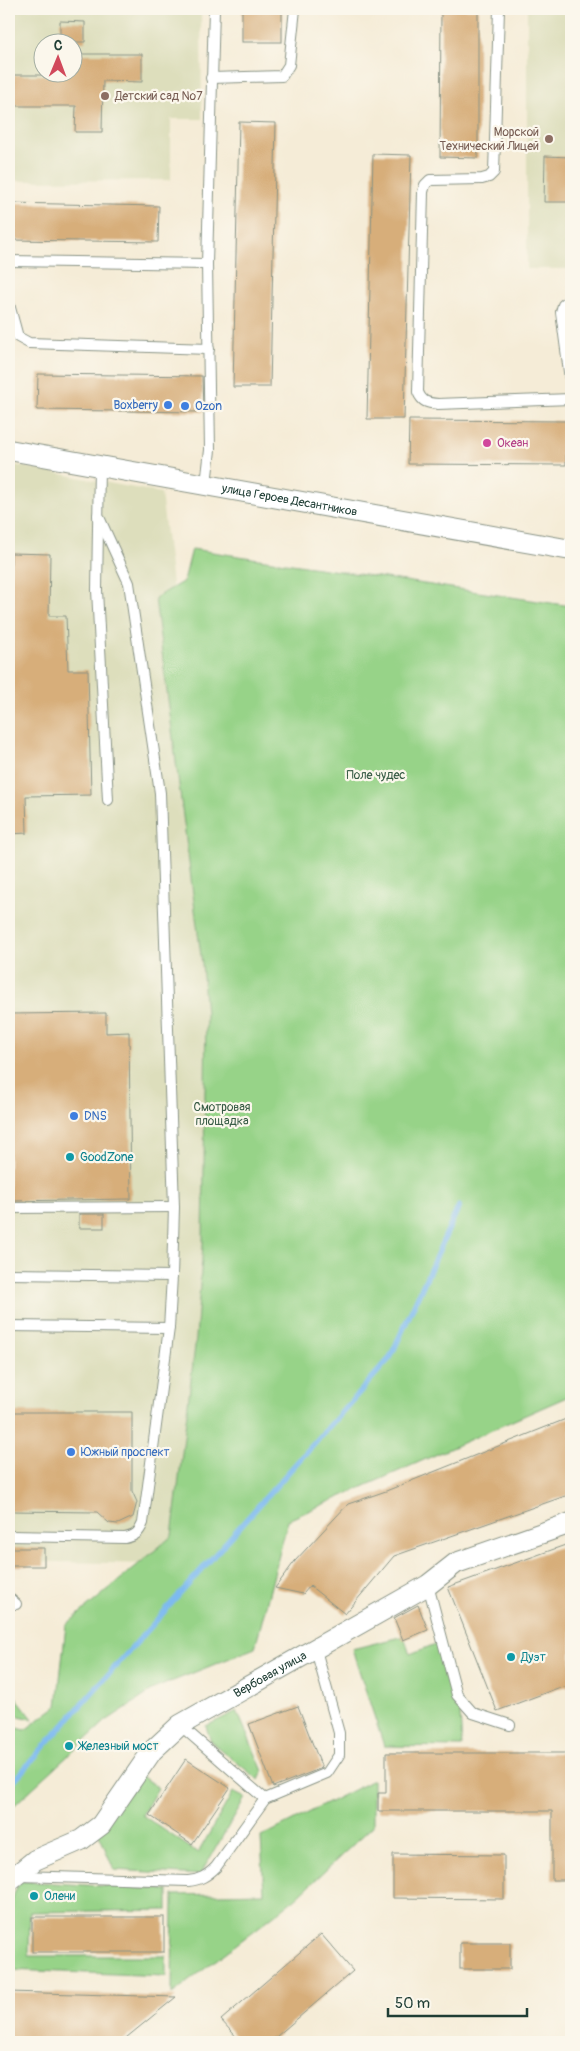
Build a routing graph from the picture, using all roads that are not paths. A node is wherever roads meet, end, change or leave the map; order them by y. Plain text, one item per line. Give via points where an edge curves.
1 (214, 9) edge
2 (295, 9) edge
3 (499, 9) edge
4 (211, 78) junction
5 (9, 261) edge
6 (207, 264) junction
7 (571, 298) edge
8 (9, 304) edge
9 (209, 349) junction
10 (570, 384) edge
11 (571, 400) edge
12 (9, 450) edge
13 (100, 466) junction
14 (206, 484) junction
15 (98, 515) junction
16 (571, 550) edge
17 (108, 800) dead end
18 (9, 1208) edge
19 (174, 1208) junction
20 (9, 1274) edge
21 (172, 1276) junction
22 (9, 1326) edge
23 (169, 1328) junction
24 (571, 1523) edge
25 (9, 1536) edge
26 (428, 1585) junction
27 (316, 1650) junction
28 (180, 1725) junction
29 (510, 1725) dead end
30 (265, 1799) junction
31 (11, 1878) edge

1 - 4 lane
2 - 4 lane via 289,65 282,76
3 - 11 lane via 494,172 482,179 430,180 423,192 418,392 427,403 438,404
4 - 6 lane
5 - 6 lane
6 - 9 lane
7 - 10 lane via 563,304 561,312
8 - 9 lane via 18,337 29,343
9 - 14 lane via 210,450
12 - 13 street, улица Героев Десантников
13 - 14 street, улица Героев Десантников
13 - 15 lane
14 - 16 street, улица Героев Десантников
15 - 17 lane via 97,590
15 - 19 lane via 129,583 160,793
18 - 19 lane
19 - 21 lane
20 - 21 lane
21 - 23 lane
22 - 23 lane
23 - 25 lane via 140,1531 125,1538
24 - 26 street, Вербовая улица via 456,1563
26 - 27 street, Вербовая улица
26 - 29 lane via 457,1695 473,1713
27 - 28 street, Вербовая улица
27 - 30 lane via 339,1733 339,1755 328,1773
28 - 30 lane
28 - 31 street, Вербовая улица via 152,1751 101,1825 81,1840 35,1860
30 - 31 lane via 216,1868 199,1880

